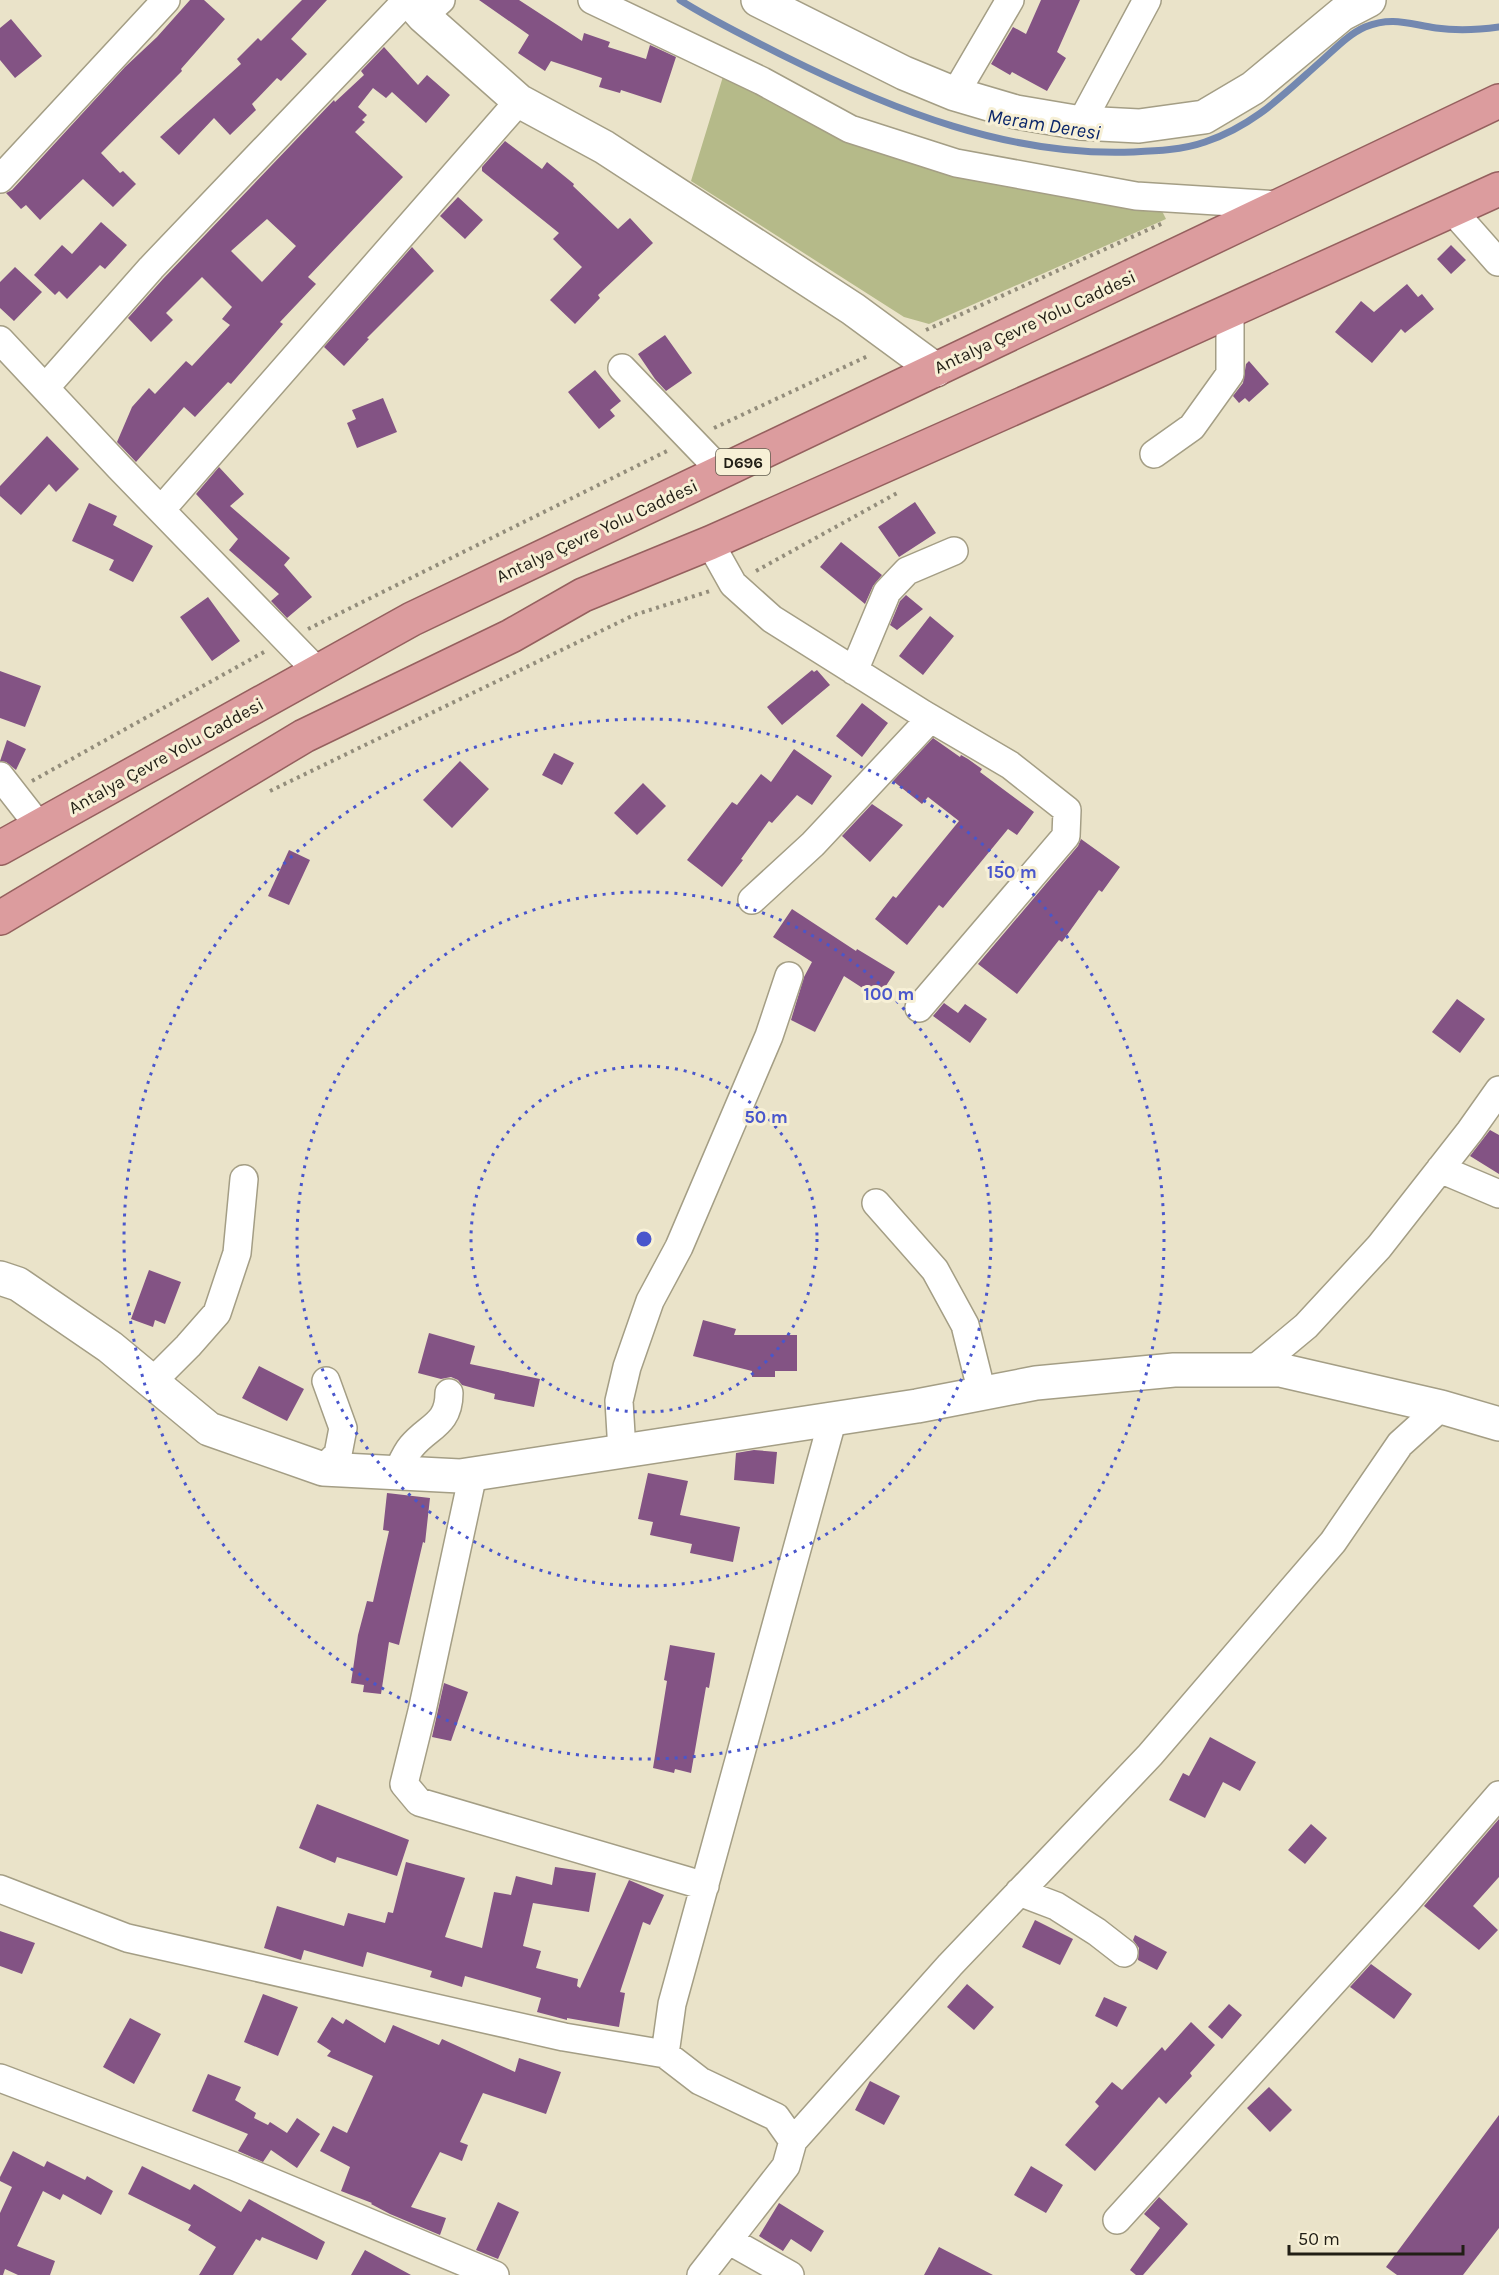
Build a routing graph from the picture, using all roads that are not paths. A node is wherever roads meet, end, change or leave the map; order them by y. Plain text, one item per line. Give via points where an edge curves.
1 (166, 0) edge
2 (591, 0) edge
3 (758, 0) edge
4 (1010, 0) edge
5 (1147, 0) edge
6 (1369, 0) edge
7 (420, 4) edge
8 (955, 94) junction
9 (519, 101) junction
10 (1499, 101) edge
11 (1081, 123) junction
12 (0, 179) edge
13 (1499, 189) edge
14 (1281, 205) junction
15 (1452, 210) junction
16 (1498, 262) edge
17 (1230, 311) junction
18 (0, 340) edge
19 (622, 368) dead end
20 (936, 370) junction
21 (45, 388) junction
22 (1154, 454) dead end
23 (722, 472) junction
24 (161, 510) junction
25 (710, 543) junction
26 (954, 551) dead end
27 (854, 671) junction
28 (318, 672) junction
29 (930, 719) junction
30 (6, 784) edge
31 (39, 826) junction
32 (0, 848) edge
33 (752, 900) dead end
34 (0, 918) edge
35 (789, 976) dead end
36 (920, 1008) dead end
37 (1499, 1090) edge
38 (1440, 1169) junction
39 (244, 1179) dead end
40 (1499, 1194) edge
41 (876, 1203) dead end
42 (0, 1278) edge
43 (1253, 1370) junction
44 (326, 1381) dead end
45 (152, 1382) junction
46 (448, 1393) dead end
47 (982, 1393) junction
48 (1440, 1407) junction
49 (833, 1418) junction
50 (1499, 1424) edge
51 (622, 1451) junction
52 (323, 1469) junction
53 (397, 1473) junction
54 (473, 1474) junction
55 (1499, 1795) edge
56 (705, 1886) junction
57 (0, 1889) edge
58 (1019, 1892) junction
59 (1124, 1953) dead end
60 (665, 2054) junction
61 (0, 2078) edge
62 (793, 2141) junction
63 (1117, 2220) dead end
64 (728, 2240) junction
65 (495, 2275) edge
66 (701, 2275) edge
67 (790, 2275) edge

1 - 12 street
2 - 14 street via 762,81 850,129 956,164 1136,196
3 - 8 street via 904,73
4 - 8 street
5 - 11 street
6 - 11 street via 1342,14 1253,88 1203,117 1139,126
7 - 9 street
7 - 21 street via 151,268
8 - 11 street via 1016,112
9 - 20 street via 604,147 853,309
9 - 24 street
10 - 14 highway, Antalya Çevre Yolu Caddesi / D696
13 - 15 highway
14 - 20 highway, Antalya Çevre Yolu Caddesi / D696
15 - 16 street
15 - 17 highway
17 - 22 street via 1230,374 1192,427
17 - 25 highway
18 - 21 street
19 - 23 street
20 - 23 highway, Antalya Çevre Yolu Caddesi / D696
21 - 24 street
23 - 28 highway, Antalya Çevre Yolu Caddesi / D696 via 412,619
24 - 28 street
25 - 27 street via 733,584 772,619
25 - 34 highway via 583,595 511,636 304,736
26 - 27 street via 907,571 887,592
27 - 29 street
28 - 31 highway, Antalya Çevre Yolu Caddesi / D696
29 - 33 street via 813,844
29 - 36 street via 1010,765 1067,810 1066,836
30 - 31 street
31 - 32 highway, Antalya Çevre Yolu Caddesi / D696
35 - 51 street via 769,1036 679,1247 650,1301 619,1401
37 - 38 street
38 - 40 street
38 - 43 street via 1379,1247 1306,1326
39 - 45 street via 237,1253 217,1313
41 - 47 street via 935,1270 965,1325
42 - 45 street via 18,1284 110,1347
43 - 47 street via 1174,1370 1036,1383
43 - 48 street via 1281,1370
44 - 52 street via 343,1428 338,1454
45 - 52 street via 209,1429
46 - 53 street via 444,1416 412,1446
47 - 49 street
48 - 50 street
48 - 58 street via 1400,1444 1333,1542 1150,1755
49 - 51 street
49 - 56 street
51 - 54 street
52 - 53 street
53 - 54 street
54 - 56 street via 404,1784 419,1802
55 - 63 street
56 - 60 street via 672,2004
57 - 60 street via 127,1938 564,2037
58 - 59 street via 1056,1906
58 - 62 street
60 - 62 street via 700,2081 776,2117
61 - 65 street via 233,2166
62 - 64 street via 786,2166
64 - 66 street
64 - 67 street

